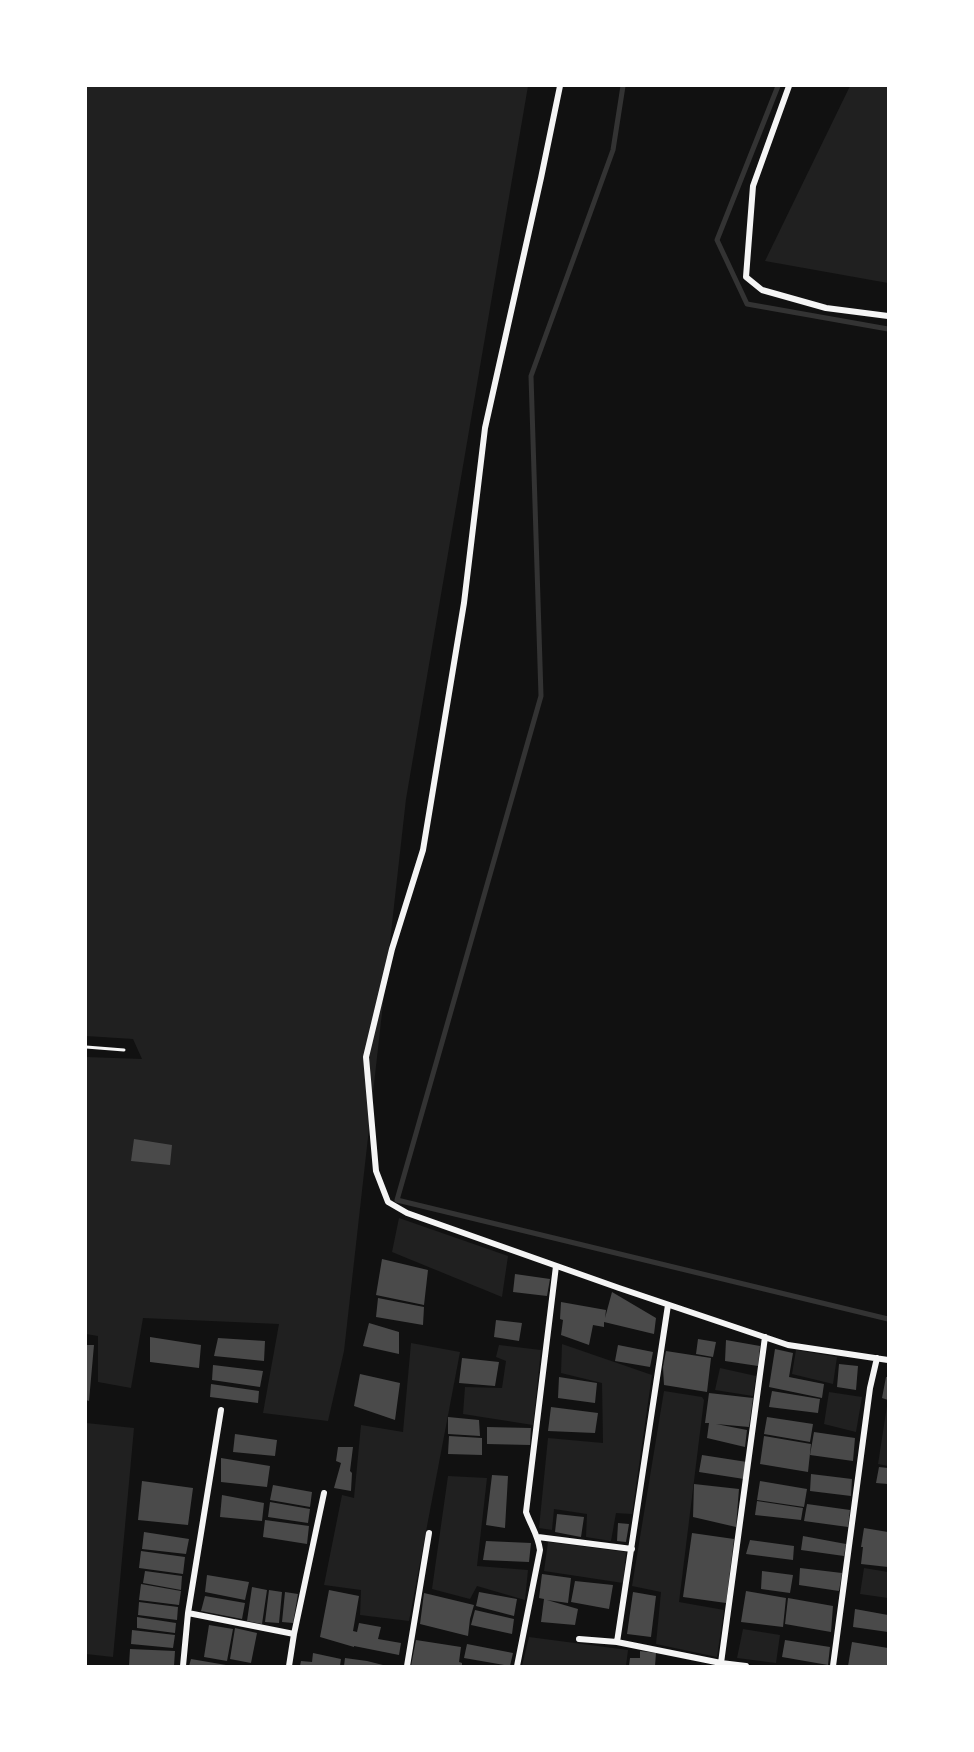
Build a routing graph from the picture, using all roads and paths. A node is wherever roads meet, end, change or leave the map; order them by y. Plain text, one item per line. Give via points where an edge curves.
1 (560, 86) edge
2 (789, 86) edge
3 (888, 316) edge
4 (86, 1047) edge
5 (123, 1050) dead end
6 (556, 1266) junction
7 (668, 1305) junction
8 (765, 1337) junction
9 (877, 1358) junction
10 (888, 1360) edge
11 (221, 1410) dead end
12 (324, 1493) dead end
13 (429, 1533) dead end
14 (538, 1537) junction
15 (632, 1549) junction
16 (188, 1613) junction
17 (294, 1634) junction
18 (579, 1639) dead end
19 (617, 1642) junction
20 (721, 1663) junction
21 (183, 1666) edge
22 (289, 1666) edge
23 (406, 1666) edge
24 (517, 1666) edge
25 (746, 1666) edge
26 (833, 1666) edge

1 - 6 street via 486,428 464,603 423,850 392,949 366,1058 376,1171 388,1202 407,1213
2 - 3 street via 753,186 746,278 762,290 826,308
4 - 5 path
6 - 7 street
6 - 14 street via 526,1512
7 - 8 street
7 - 15 street
8 - 9 street via 788,1345
8 - 20 street
9 - 10 street
9 - 26 street
11 - 16 street
12 - 17 street
13 - 23 street
14 - 15 street
14 - 24 street via 540,1550
15 - 19 street
16 - 17 street
16 - 21 street
17 - 22 street
18 - 19 street
19 - 20 street
20 - 25 street

